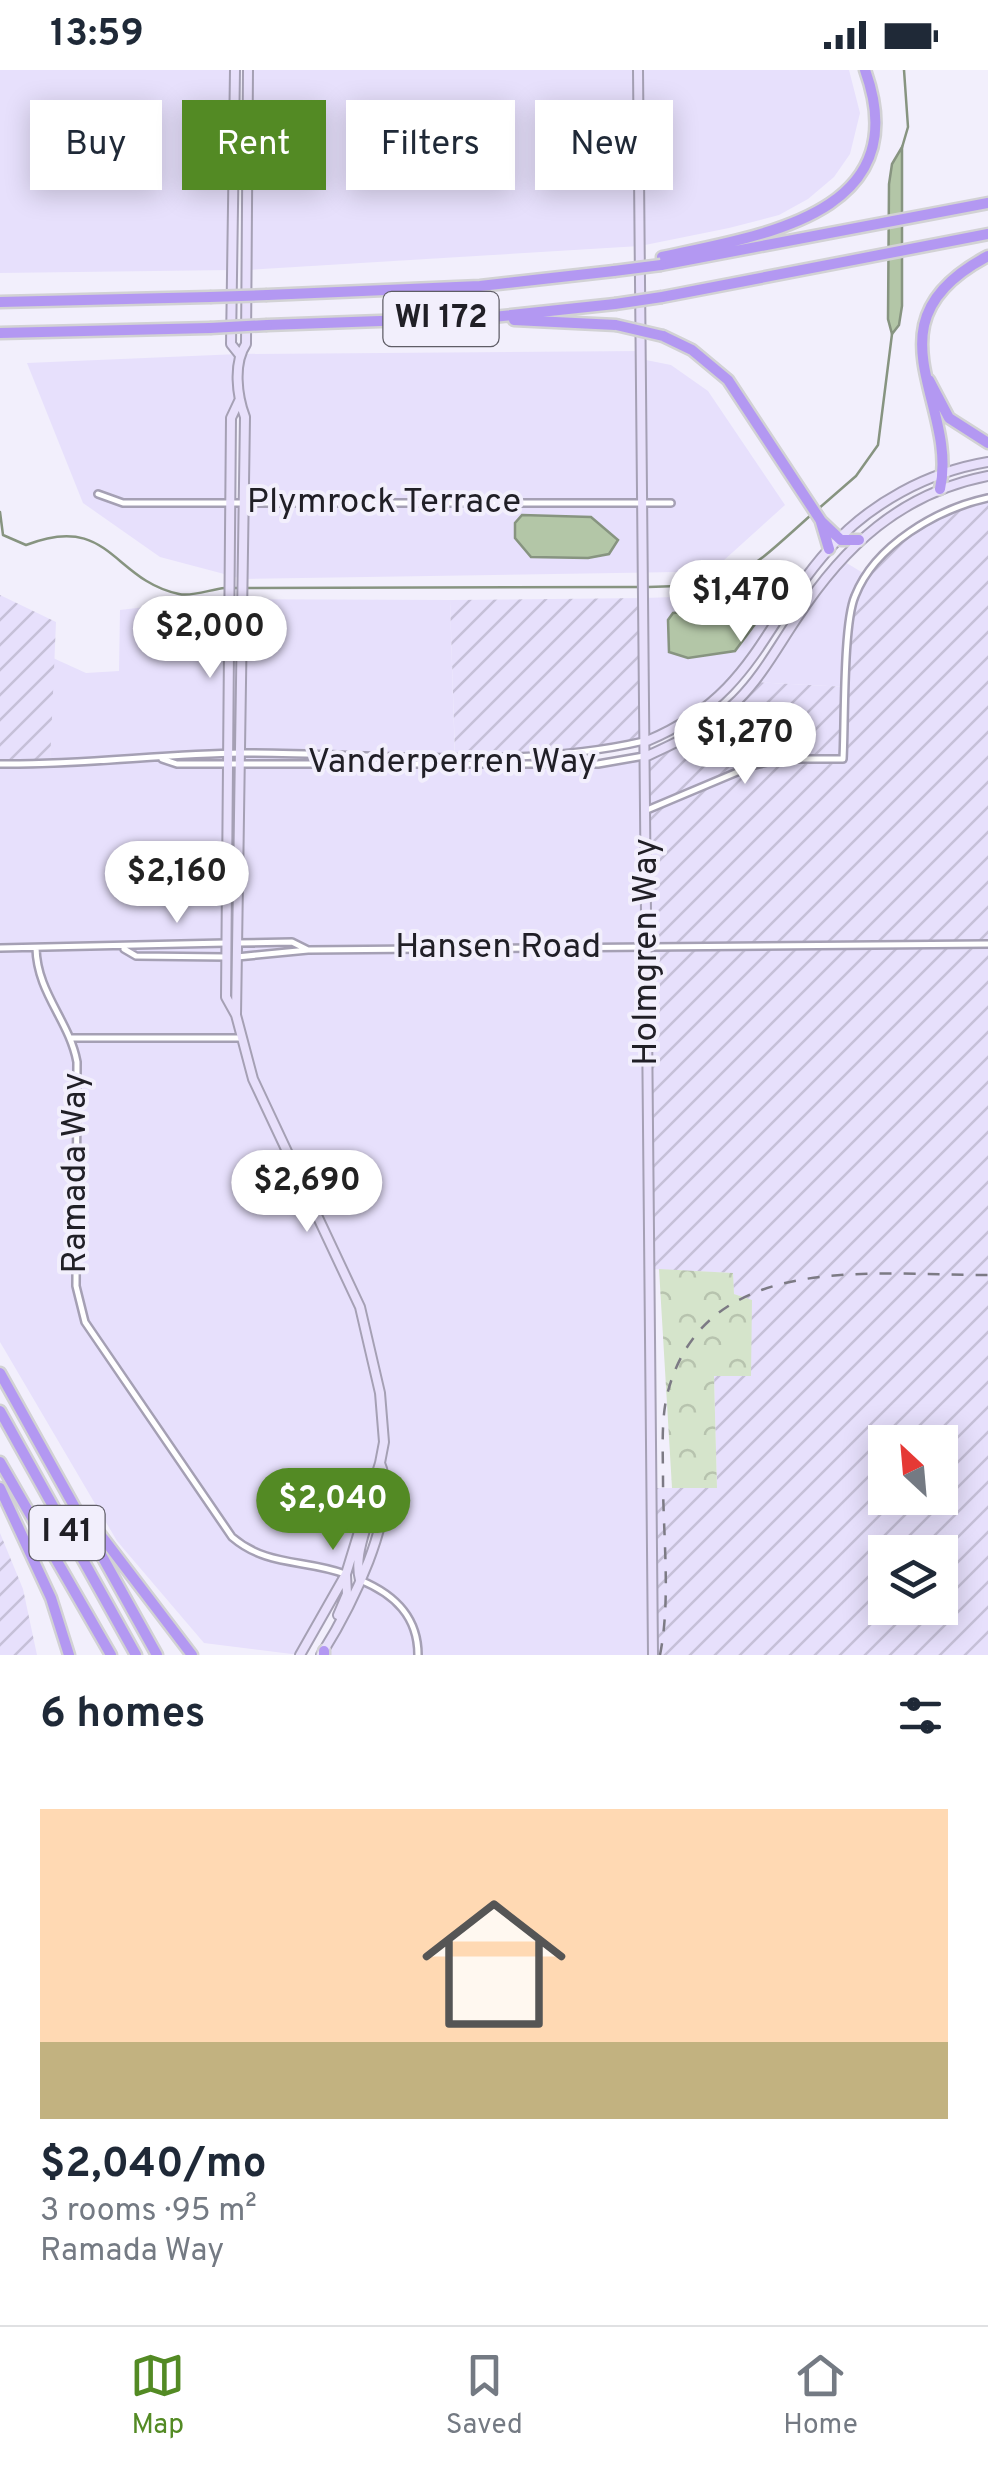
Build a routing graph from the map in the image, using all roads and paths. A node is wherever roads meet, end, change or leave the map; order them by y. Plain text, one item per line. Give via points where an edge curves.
1 (235, 70) edge
2 (248, 70) edge
3 (638, 70) edge
4 (865, 70) edge
5 (988, 203) edge
6 (988, 234) edge
7 (988, 256) edge
8 (662, 261) junction
9 (0, 302) edge
10 (493, 317) junction
11 (0, 332) edge
12 (27, 332) junction
13 (0, 342) edge
14 (238, 354) junction
15 (922, 360) junction
16 (239, 401) junction
17 (988, 444) edge
18 (988, 462) edge
19 (943, 473) junction
20 (988, 476) edge
21 (940, 489) junction
22 (98, 494) dead end
23 (988, 498) edge
24 (230, 502) junction
25 (243, 502) junction
26 (642, 504) junction
27 (671, 504) dead end
28 (821, 521) junction
29 (839, 539) junction
30 (859, 540) junction
31 (829, 549) junction
32 (647, 740) junction
33 (647, 756) junction
34 (241, 758) junction
35 (228, 759) junction
36 (0, 764) edge
37 (647, 810) junction
38 (225, 943) junction
39 (238, 943) junction
40 (988, 944) edge
41 (0, 948) edge
42 (36, 948) junction
43 (648, 948) junction
44 (124, 949) junction
45 (308, 950) junction
46 (225, 957) junction
47 (238, 957) junction
48 (236, 1014) junction
49 (71, 1038) junction
50 (240, 1038) junction
51 (0, 1373) edge
52 (0, 1411) edge
53 (33, 1432) junction
54 (0, 1462) edge
55 (380, 1463) junction
56 (372, 1478) junction
57 (0, 1488) edge
58 (346, 1574) junction
59 (360, 1580) junction
60 (323, 1654) edge
61 (69, 1655) edge
62 (111, 1655) edge
63 (136, 1655) edge
64 (158, 1655) edge
65 (192, 1655) edge
66 (300, 1655) edge
67 (418, 1655) edge
68 (653, 1655) edge

1 - 14 street via 231,344
2 - 14 street via 246,344
3 - 26 street, Holmgren Way
4 - 8 highway via 876,108 875,136 868,162 843,194 781,229
5 - 8 highway, WI 172
6 - 10 highway, WI 172, bridge via 662,297
7 - 15 highway via 943,291 927,321
8 - 9 highway, WI 172, bridge via 480,286
10 - 12 highway, WI 172, bridge
10 - 28 highway, bridge via 663,336 718,369
11 - 12 highway, WI 172
12 - 13 highway
14 - 16 street
15 - 17 highway via 941,408
15 - 19 highway
16 - 24 street via 231,418
16 - 25 street
18 - 19 street, Vanderperren Way
19 - 21 highway
19 - 29 street, Vanderperren Way via 885,502
20 - 21 street, Vanderperren Way
21 - 30 street, Vanderperren Way
22 - 24 street, Plymrock Terrace via 118,502
23 - 37 street via 918,526 855,594 843,759 754,765
24 - 25 street, Plymrock Terrace
24 - 35 street
25 - 26 street, Plymrock Terrace
25 - 34 street
26 - 27 street, Plymrock Terrace
26 - 32 street, Holmgren Way
28 - 29 highway
28 - 31 highway
29 - 30 highway
29 - 31 street, Vanderperren Way
30 - 33 street, Vanderperren Way via 738,700 716,720
31 - 32 street, Vanderperren Way via 743,674 684,722
32 - 33 street, Holmgren Way
32 - 34 street, Vanderperren Way via 578,752
33 - 34 street, Vanderperren Way via 598,764
33 - 37 street, Holmgren Way
34 - 35 street, Vanderperren Way
34 - 39 street
35 - 36 street, Vanderperren Way
35 - 38 street
37 - 43 street, Holmgren Way
38 - 39 street, Hansen Road
38 - 44 street, Hansen Road
38 - 46 street
39 - 45 street, Hansen Road via 292,942
39 - 47 street
40 - 43 street, Hansen Road
41 - 42 street, Hansen Road
42 - 44 street, Hansen Road
42 - 49 street, Ramada Way via 42,987
43 - 45 street, Hansen Road
43 - 68 street, Holmgren Way
44 - 46 street, Hansen Road via 136,956
45 - 47 street, Hansen Road
46 - 47 street, Hansen Road
46 - 48 street via 226,996
47 - 48 street
48 - 50 street
49 - 50 street
49 - 58 street, Ramada Way via 78,1074 76,1286 86,1322 232,1538 267,1559
50 - 55 street via 368,1332 380,1394
51 - 53 highway
52 - 63 highway, I 41
53 - 64 highway
53 - 65 highway via 109,1550
54 - 62 highway, I 41
55 - 56 street
55 - 59 street via 387,1479
56 - 58 street
56 - 59 street via 374,1507 359,1555
57 - 61 highway via 48,1590
58 - 60 street via 347,1594
58 - 66 street
59 - 60 street
59 - 67 street via 400,1604

